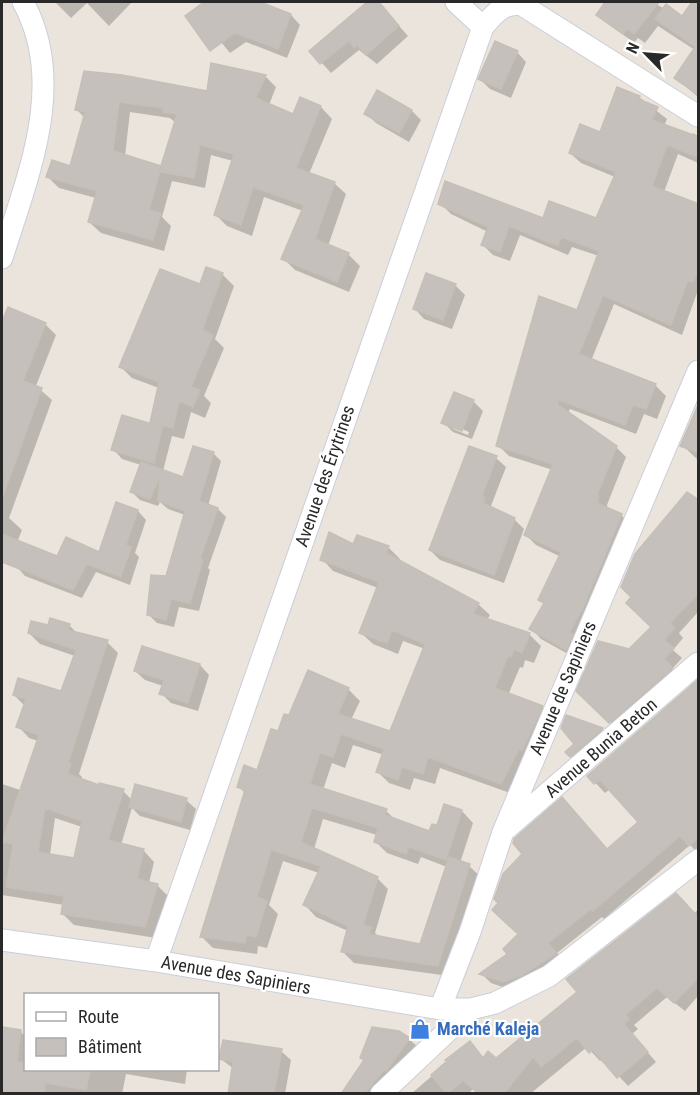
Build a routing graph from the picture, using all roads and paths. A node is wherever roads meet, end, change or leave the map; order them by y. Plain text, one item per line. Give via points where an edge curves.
1 (23, 2) edge
2 (456, 2) edge
3 (483, 27) junction
4 (699, 116) edge
5 (2, 258) edge
6 (699, 371) edge
7 (699, 663) edge
8 (503, 832) junction
9 (699, 860) edge
10 (2, 940) edge
11 (156, 961) junction
12 (440, 1009) junction
13 (471, 1009) junction
14 (381, 1094) edge

1 - 5 street via 40,44 42,106 37,146
2 - 3 street
3 - 4 street via 503,7 522,4
3 - 11 street, Avenue des Érytrines
6 - 8 street, Avenue de Sapiniers
7 - 8 street, Avenue Bunia Beton
8 - 12 street, Avenue de Sapiniers
9 - 13 street via 549,976 495,1003
10 - 11 street, Avenue des Sapiniers
11 - 12 street, Avenue des Sapiniers
12 - 13 street, Avenue des Sapiniers
13 - 14 street

